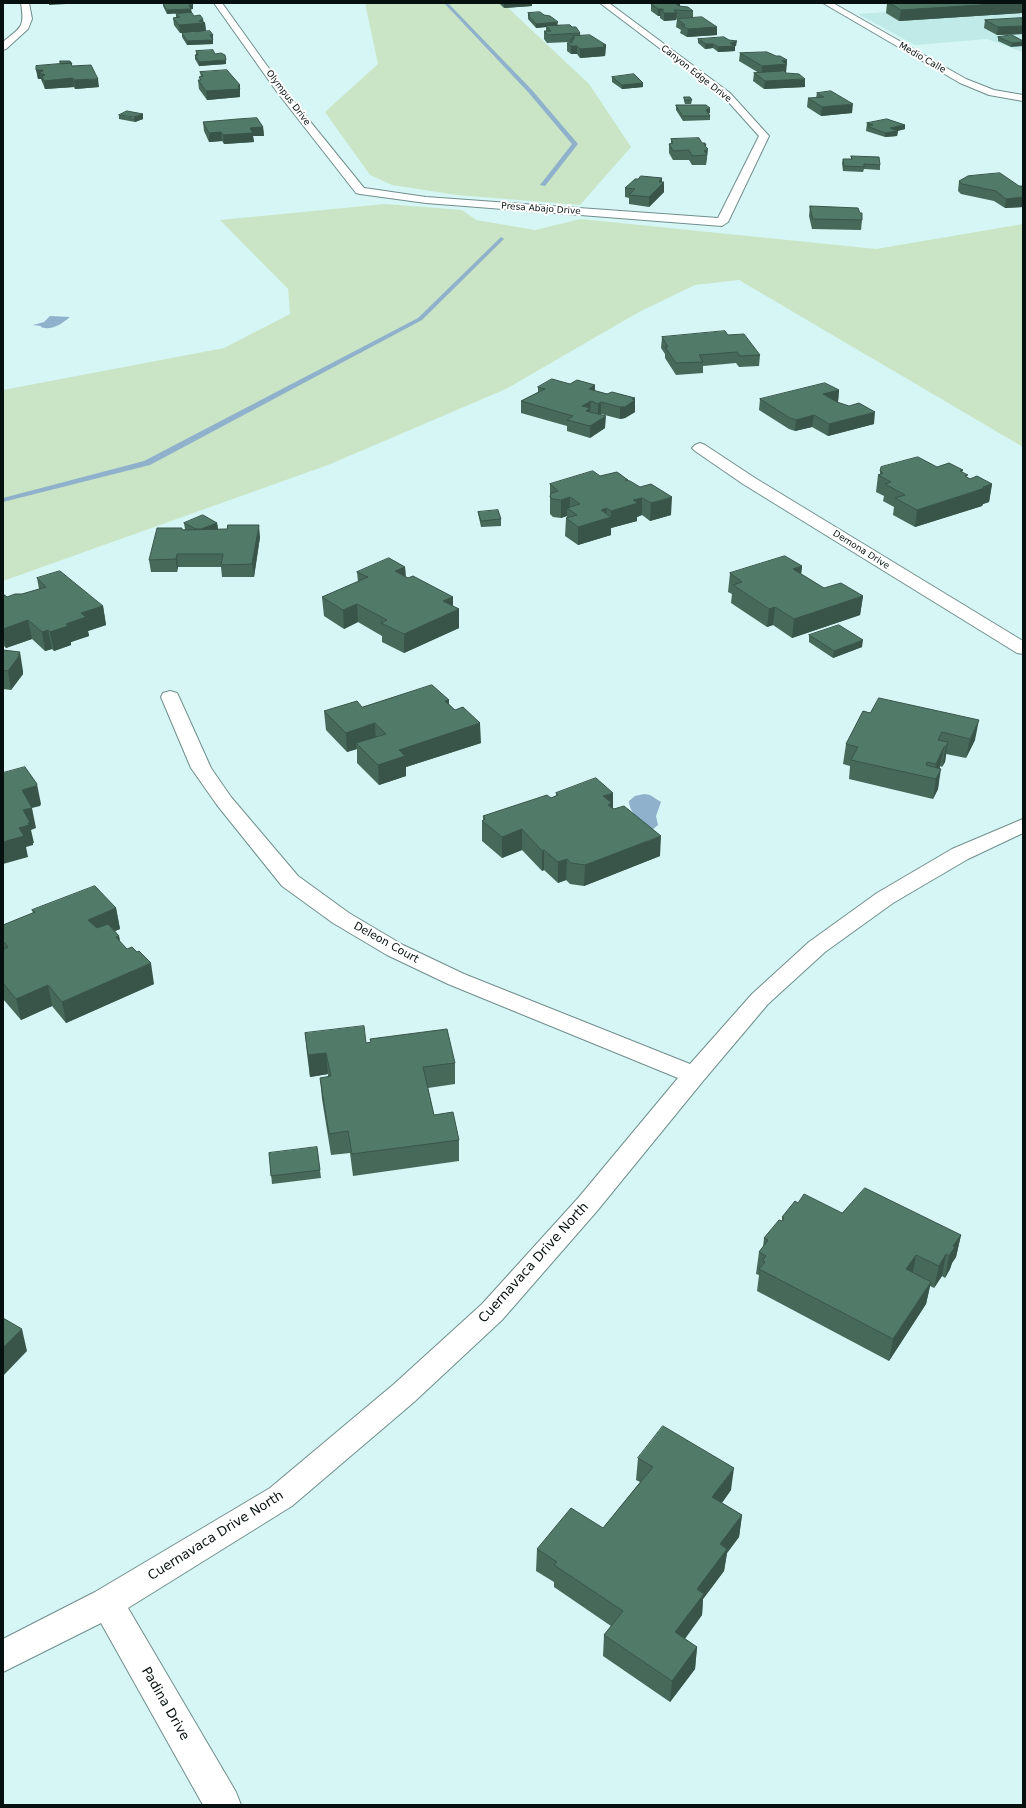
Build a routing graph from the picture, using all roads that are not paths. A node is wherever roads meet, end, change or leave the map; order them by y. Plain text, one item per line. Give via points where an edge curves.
1 (25, 3) edge
2 (218, 3) edge
3 (604, 3) edge
4 (827, 3) edge
5 (3, 47) edge
6 (1023, 98) edge
7 (360, 190) joint
8 (722, 222) joint
9 (700, 448) dead end
10 (1023, 649) edge
11 (170, 697) dead end
12 (1023, 825) edge
13 (694, 1075) junction
14 (107, 1603) junction
15 (3, 1656) edge
16 (223, 1805) edge

1 - 5 street via 28,19 24,29
2 - 7 street, Olympus Drive via 280,90
3 - 8 street, Canyon Edge Drive via 726,95 764,136
4 - 6 street, Medio Calle via 963,81 992,93
7 - 8 street, Presa Abajo Drive via 426,200
9 - 10 street, Demona Drive via 749,481
11 - 13 street, Deleon Court via 201,768 224,801 290,881 334,913 395,950 456,979
12 - 13 street, Cuernavaca Drive North via 960,854 885,898 817,947 760,999
13 - 14 street, Cuernavaca Drive North via 588,1204 492,1312 404,1393 281,1497
14 - 15 street, Cuernavaca Drive North
14 - 16 street, Padina Drive

